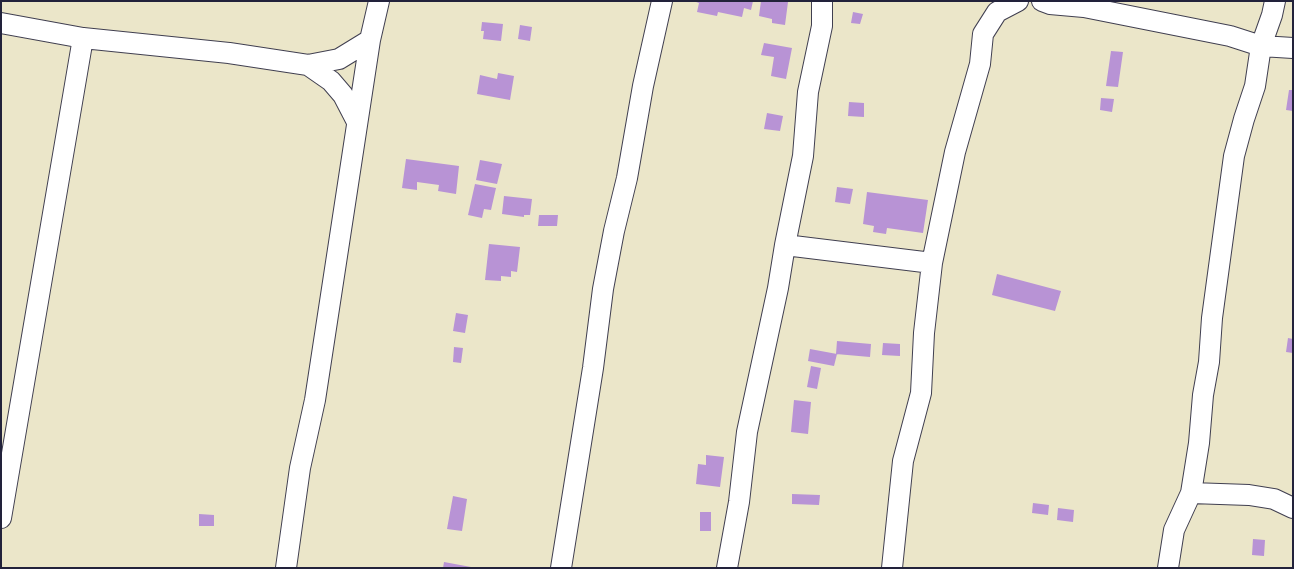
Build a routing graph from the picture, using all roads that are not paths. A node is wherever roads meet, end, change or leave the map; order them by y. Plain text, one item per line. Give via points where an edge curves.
1 (379, 1) edge
2 (662, 1) edge
3 (822, 1) edge
4 (1018, 1) edge
5 (1042, 1) edge
6 (1274, 1) edge
7 (1, 23) edge
8 (83, 38) junction
9 (370, 40) junction
10 (1261, 46) junction
11 (1293, 48) edge
12 (308, 65) junction
13 (357, 122) junction
14 (785, 246) junction
15 (932, 263) junction
16 (1192, 493) junction
17 (1293, 508) edge
18 (1, 518) edge
19 (286, 568) edge
20 (560, 568) edge
21 (727, 568) edge
22 (892, 568) edge
23 (1168, 568) edge

1 - 9 street
2 - 20 street via 603,289 593,368
3 - 14 street via 822,26 808,92 803,156
4 - 15 street via 997,12 983,34 980,64 955,152
5 - 10 street via 1223,34
6 - 10 street
7 - 8 street
8 - 12 street via 228,53
8 - 18 street
9 - 12 street via 339,59
9 - 13 street
10 - 11 street
10 - 16 street via 1255,86 1234,156
12 - 13 street via 332,81 343,95
13 - 19 street via 315,400 300,468
14 - 15 street
14 - 21 street via 747,432 739,502
15 - 22 street via 924,333 921,394 903,461
16 - 17 street via 1249,495 1274,500
16 - 23 street via 1174,530

